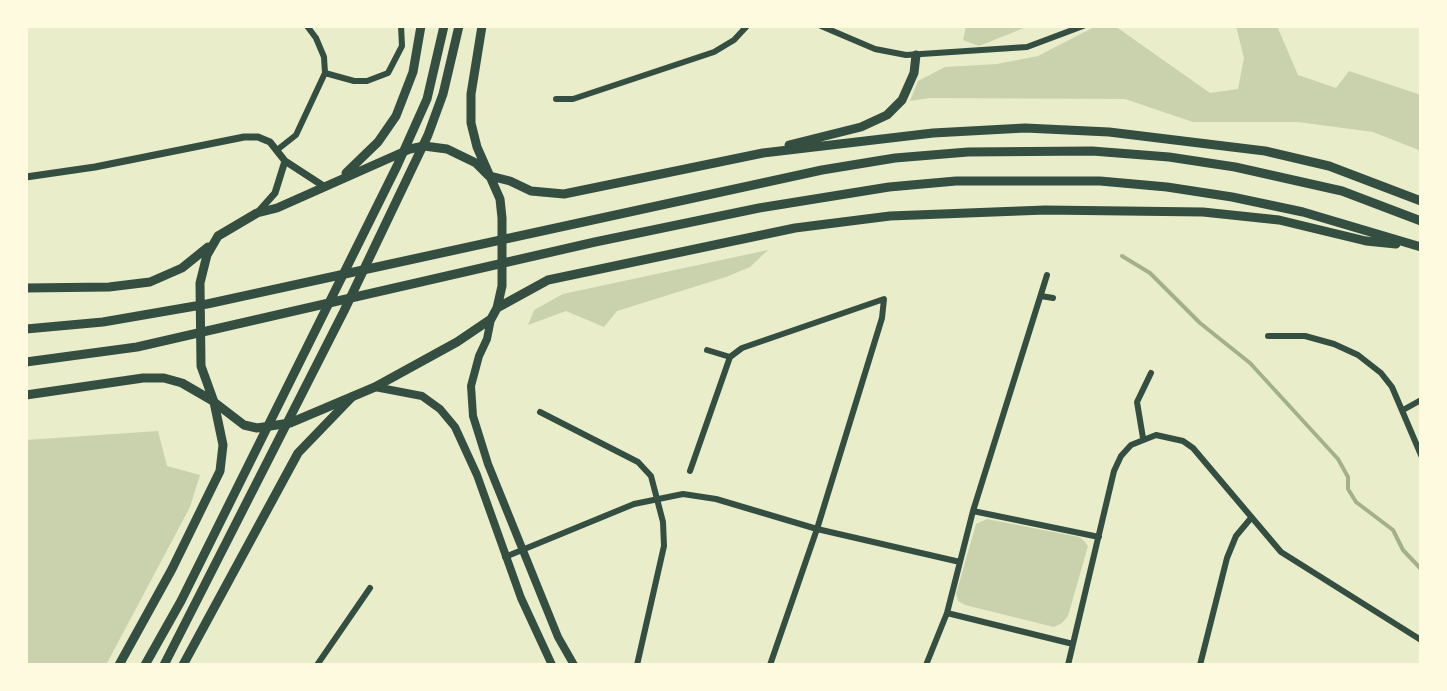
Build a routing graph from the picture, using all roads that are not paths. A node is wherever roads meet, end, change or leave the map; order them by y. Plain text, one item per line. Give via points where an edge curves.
1 (307, 26) edge
2 (401, 26) edge
3 (421, 26) edge
4 (444, 26) edge
5 (459, 26) edge
6 (482, 26) edge
7 (747, 26) edge
8 (821, 26) edge
9 (1083, 26) edge
10 (916, 55) junction
11 (325, 73) junction
12 (556, 99) dead end
13 (277, 150) junction
14 (763, 153) junction
15 (285, 161) junction
16 (490, 176) junction
17 (26, 177) edge
18 (337, 181) junction
19 (325, 187) junction
20 (1421, 201) edge
21 (257, 213) junction
22 (1421, 221) edge
23 (212, 245) junction
24 (1420, 246) edge
25 (1047, 275) dead end
26 (26, 288) edge
27 (1041, 296) junction
28 (1053, 298) dead end
29 (497, 308) junction
30 (491, 319) junction
31 (26, 329) edge
32 (1268, 336) dead end
33 (707, 350) dead end
34 (730, 357) junction
35 (26, 362) edge
36 (1151, 373) dead end
37 (375, 387) junction
38 (26, 395) edge
39 (352, 397) junction
40 (1421, 400) edge
41 (214, 402) junction
42 (1403, 410) junction
43 (540, 412) dead end
44 (1143, 438) junction
45 (1421, 455) edge
46 (690, 471) dead end
47 (657, 497) junction
48 (973, 511) junction
49 (1251, 518) junction
50 (817, 529) junction
51 (1099, 537) junction
52 (523, 549) junction
53 (505, 557) junction
54 (960, 562) junction
55 (370, 588) dead end
56 (947, 613) junction
57 (1421, 640) edge
58 (1073, 644) junction
59 (119, 665) edge
60 (145, 665) edge
61 (164, 665) edge
62 (183, 665) edge
63 (317, 665) edge
64 (552, 665) edge
65 (574, 665) edge
66 (637, 665) edge
67 (770, 665) edge
68 (926, 665) edge
69 (1068, 665) edge
70 (1200, 665) edge

1 - 11 street via 324,57
2 - 11 street via 402,46 388,73 354,81
3 - 18 main road via 413,72 396,116 378,142
4 - 60 main road via 427,99 397,166
5 - 61 main road via 428,135
6 - 16 main road via 470,108 473,136
7 - 12 street via 714,52 573,99
8 - 10 street via 875,49
9 - 10 street via 1027,47
10 - 14 main road via 902,100 887,115
11 - 13 street via 296,135
13 - 15 street
13 - 17 street via 258,137 230,138
14 - 16 main road via 564,194 531,191
14 - 20 main road via 933,133 1025,128 1109,132 1265,151 1329,166
15 - 19 street
15 - 21 street via 275,193
16 - 18 main road via 456,152 424,146
16 - 29 main road via 502,218
18 - 19 main road
19 - 21 main road
21 - 23 main road via 228,228
22 - 31 main road via 1342,191 1222,165 1092,151 968,152 822,170 207,304
23 - 26 main road via 182,268 150,282
23 - 41 main road via 200,283 201,366
24 - 29 main road via 1203,212 1045,210 890,216 795,228 548,280
24 - 35 main road via 1303,212 1180,189 1100,181 956,181 759,208 137,347
25 - 27 street
27 - 28 street
27 - 48 street
29 - 30 main road
30 - 37 main road
30 - 52 main road via 471,400 484,453
32 - 42 street via 1305,336 1358,355 1381,373
33 - 34 street
34 - 46 street
34 - 50 street via 742,348 884,299
36 - 44 street via 1137,402
37 - 39 main road
37 - 53 main road via 422,396 448,418 477,475
38 - 41 main road via 164,378
39 - 41 main road via 290,423 257,428 234,419
39 - 62 main road via 298,453
40 - 42 street
41 - 59 main road via 223,445 215,485
42 - 45 street
43 - 47 street via 638,462 651,476
44 - 49 street via 1170,436 1193,448
44 - 51 street via 1121,456 1114,471
47 - 50 street via 716,499
47 - 52 street
47 - 66 street via 664,546
48 - 51 street
48 - 54 street
49 - 57 street via 1281,552
49 - 70 street via 1227,558
50 - 54 street
50 - 67 street
51 - 58 street
52 - 53 street
52 - 65 main road
53 - 64 main road
54 - 56 street
55 - 63 street
56 - 58 street
56 - 68 street
58 - 69 street

